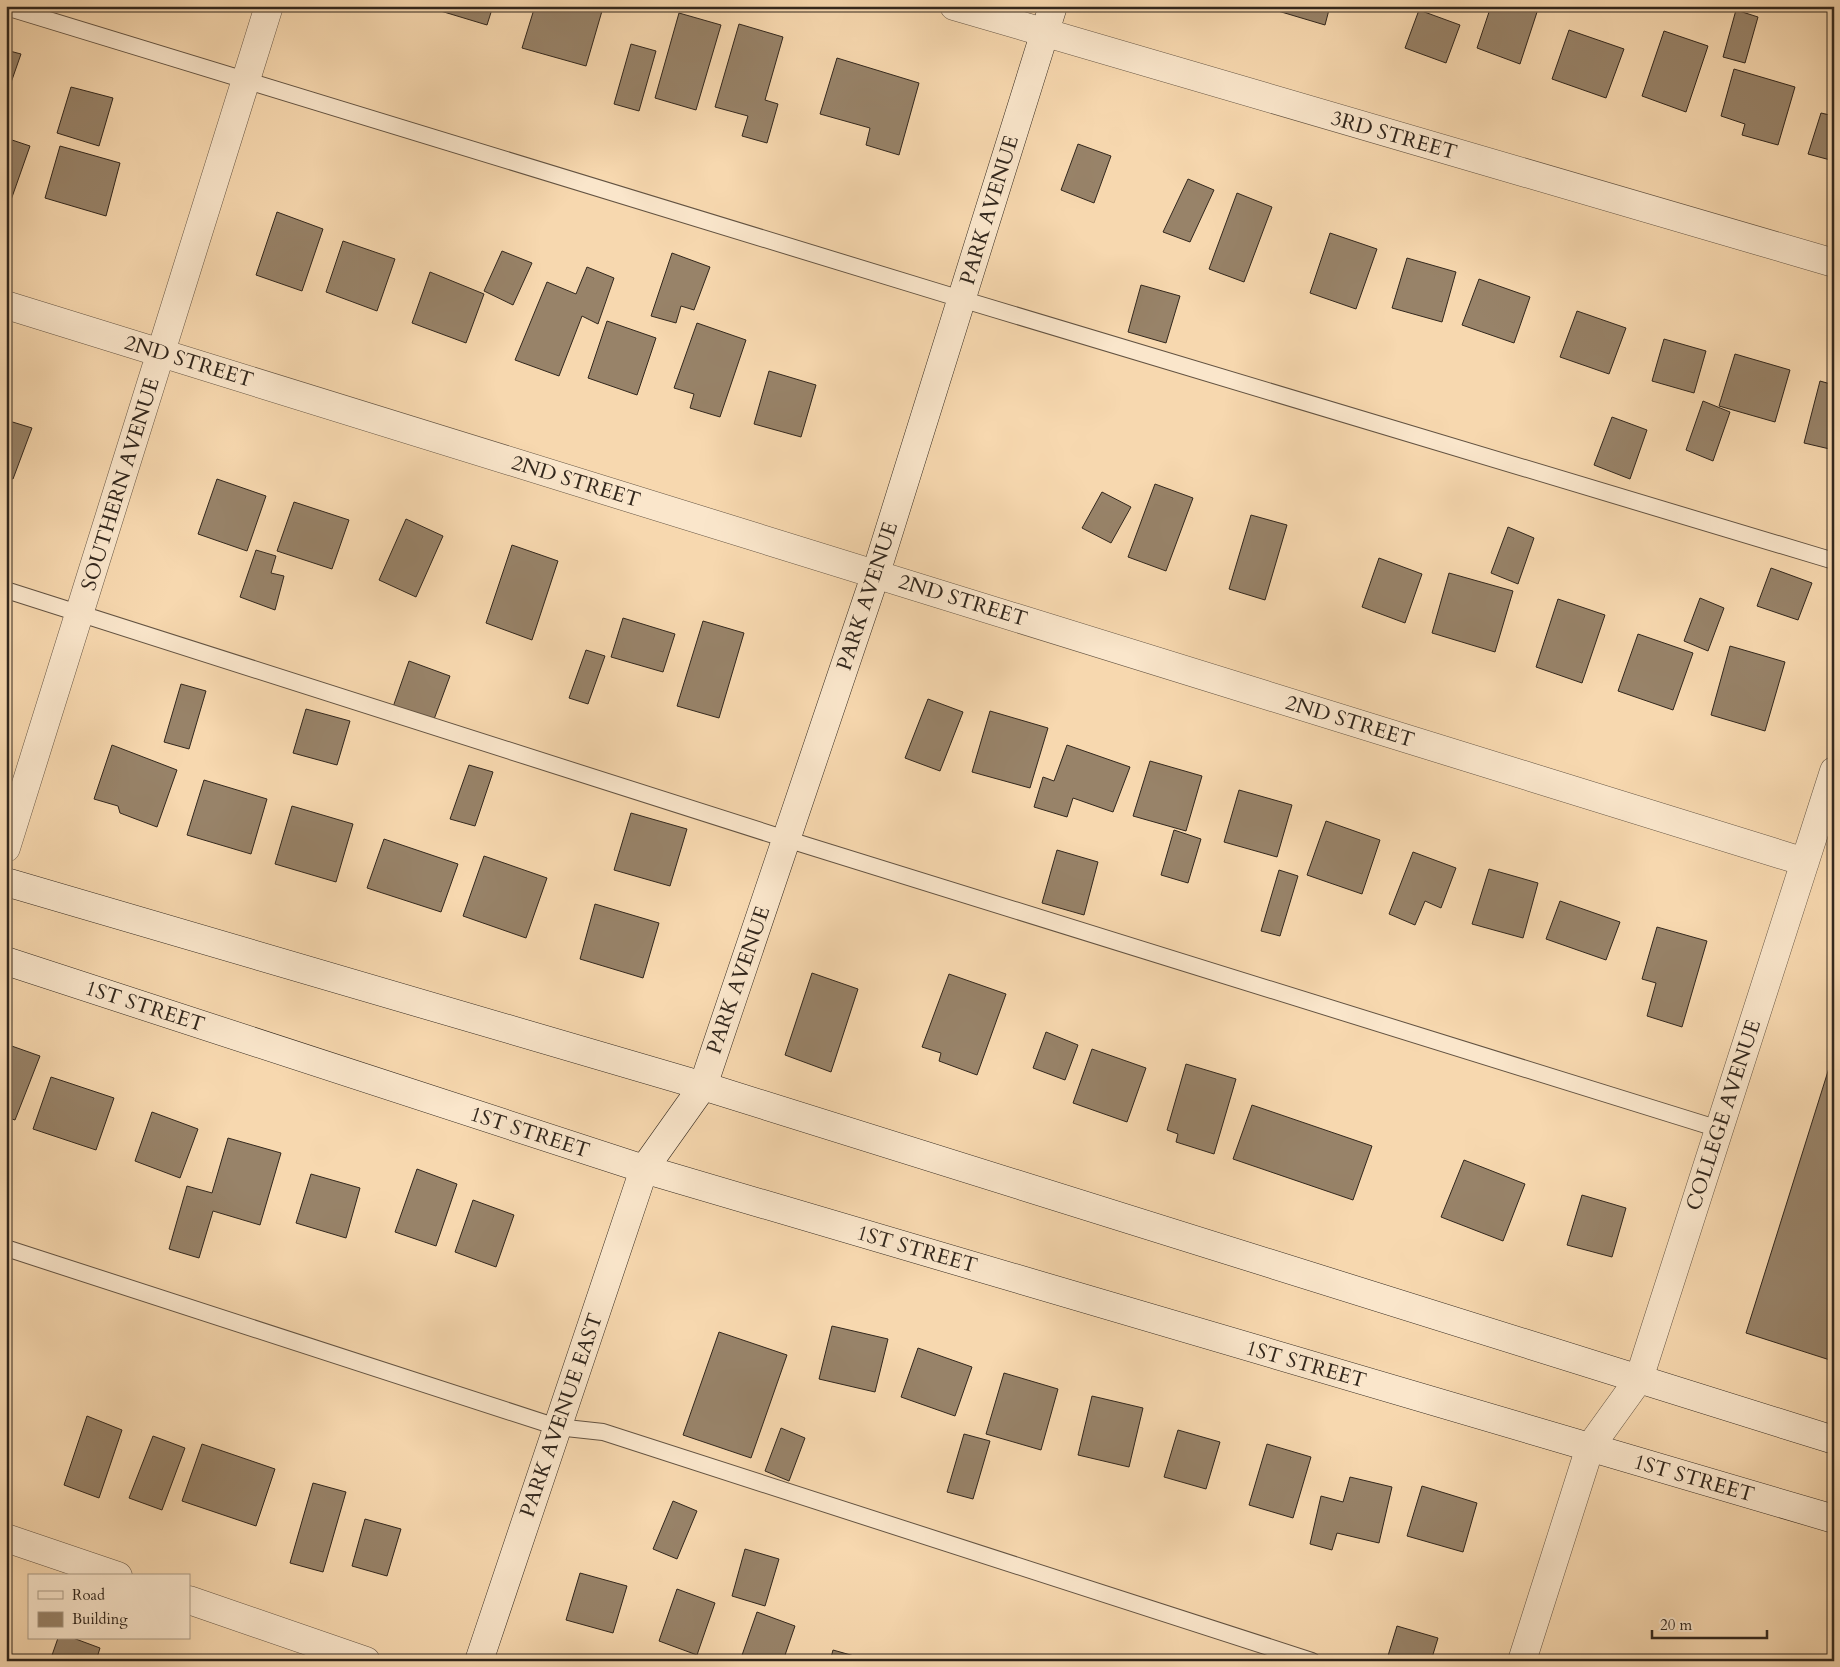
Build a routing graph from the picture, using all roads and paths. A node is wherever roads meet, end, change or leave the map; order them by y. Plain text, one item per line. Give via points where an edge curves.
1 (268, 6) edge
2 (954, 6) edge
3 (1053, 6) edge
4 (6, 7) edge
5 (1044, 34) junction
6 (246, 80) junction
7 (1834, 263) edge
8 (961, 300) junction
9 (6, 305) edge
10 (161, 352) junction
11 (1834, 561) edge
12 (876, 573) junction
13 (6, 590) edge
14 (80, 612) junction
15 (1834, 771) edge
16 (786, 839) junction
17 (6, 848) edge
18 (1804, 862) junction
19 (6, 882) edge
20 (6, 961) edge
21 (703, 1086) junction
22 (1719, 1129) junction
23 (644, 1169) junction
24 (6, 1248) edge
25 (1639, 1379) junction
26 (557, 1427) junction
27 (1834, 1440) edge
28 (1590, 1448) junction
29 (1834, 1519) edge
30 (6, 1538) edge
31 (112, 1574) edge
32 (190, 1600) edge
33 (366, 1661) edge
34 (479, 1661) edge
35 (1312, 1661) edge
36 (1522, 1661) edge

1 - 6 street, SOUTHERN AVENUE
2 - 5 street, 3RD STREET
3 - 5 street, PARK AVENUE
4 - 6 lane
5 - 7 street, 3RD STREET
5 - 8 street, PARK AVENUE
6 - 8 lane
6 - 10 street, SOUTHERN AVENUE
8 - 11 lane
8 - 12 street, PARK AVENUE
9 - 10 street, 2ND STREET
10 - 12 street, 2ND STREET
10 - 14 street, SOUTHERN AVENUE
12 - 16 street, PARK AVENUE
12 - 18 street, 2ND STREET
13 - 14 lane
14 - 16 lane
14 - 17 street, SOUTHERN AVENUE
15 - 18 street, COLLEGE AVENUE
16 - 21 street, PARK AVENUE
16 - 22 lane
18 - 22 street, COLLEGE AVENUE
19 - 21 street
20 - 23 street, 1ST STREET
21 - 23 street, PARK AVENUE
21 - 25 street
22 - 25 street, COLLEGE AVENUE
23 - 26 street, PARK AVENUE EAST
23 - 28 street, 1ST STREET
24 - 26 lane
25 - 27 street
25 - 28 street, COLLEGE AVENUE
26 - 34 street, PARK AVENUE EAST
26 - 35 lane via 603,1432
28 - 29 street, 1ST STREET
28 - 36 street, COLLEGE AVENUE
30 - 31 street
32 - 33 street

